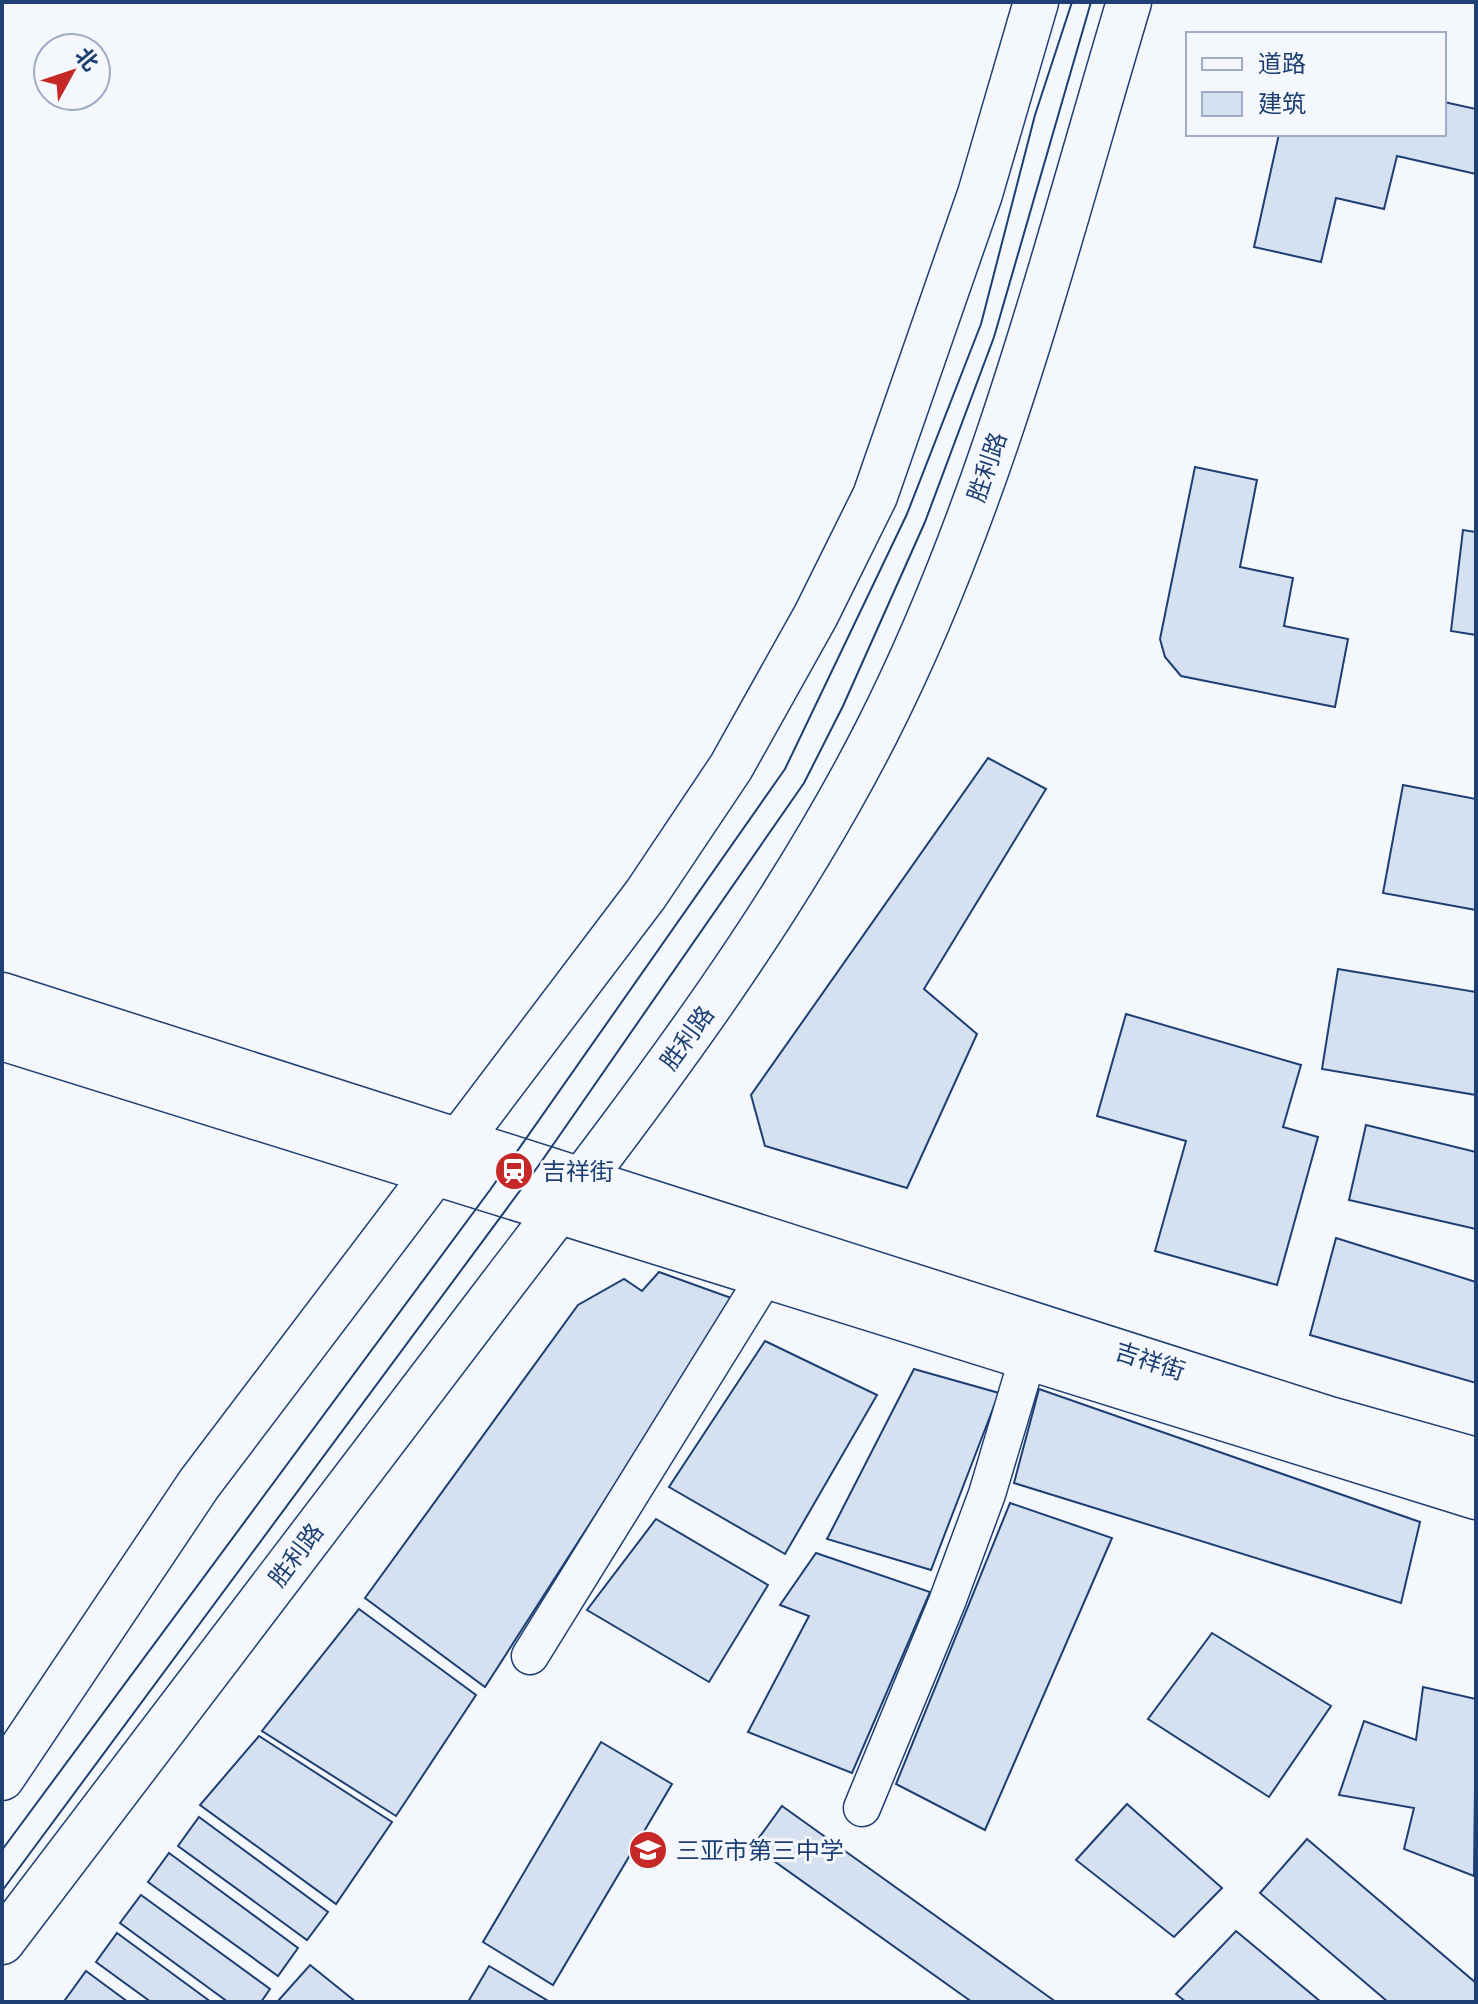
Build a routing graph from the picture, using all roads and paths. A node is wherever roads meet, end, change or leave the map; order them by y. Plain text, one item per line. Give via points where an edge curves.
1 (1036, 2) edge
2 (1129, 2) edge
3 (2, 995) edge
4 (2, 1038) edge
5 (448, 1157) junction
6 (570, 1195) junction
7 (766, 1275) junction
8 (1028, 1357) junction
9 (1476, 1460) edge
10 (1476, 1497) edge
11 (530, 1656) dead end
12 (2, 1778) edge
13 (862, 1808) dead end
14 (2, 1942) edge

1 - 5 main road via 924,362 875,496 816,615 731,767 646,894
2 - 6 main road, 胜利路 via 973,509 877,731 808,858 742,963
3 - 5 main road, 吉祥街
4 - 5 main road, 吉祥街
5 - 6 main road, 吉祥街
5 - 12 main road via 199,1484
6 - 7 main road, 吉祥街
6 - 9 main road, 吉祥街
6 - 14 main road, 胜利路
7 - 8 main road, 吉祥街
7 - 11 street
8 - 10 main road, 吉祥街
8 - 13 street via 987,1494

